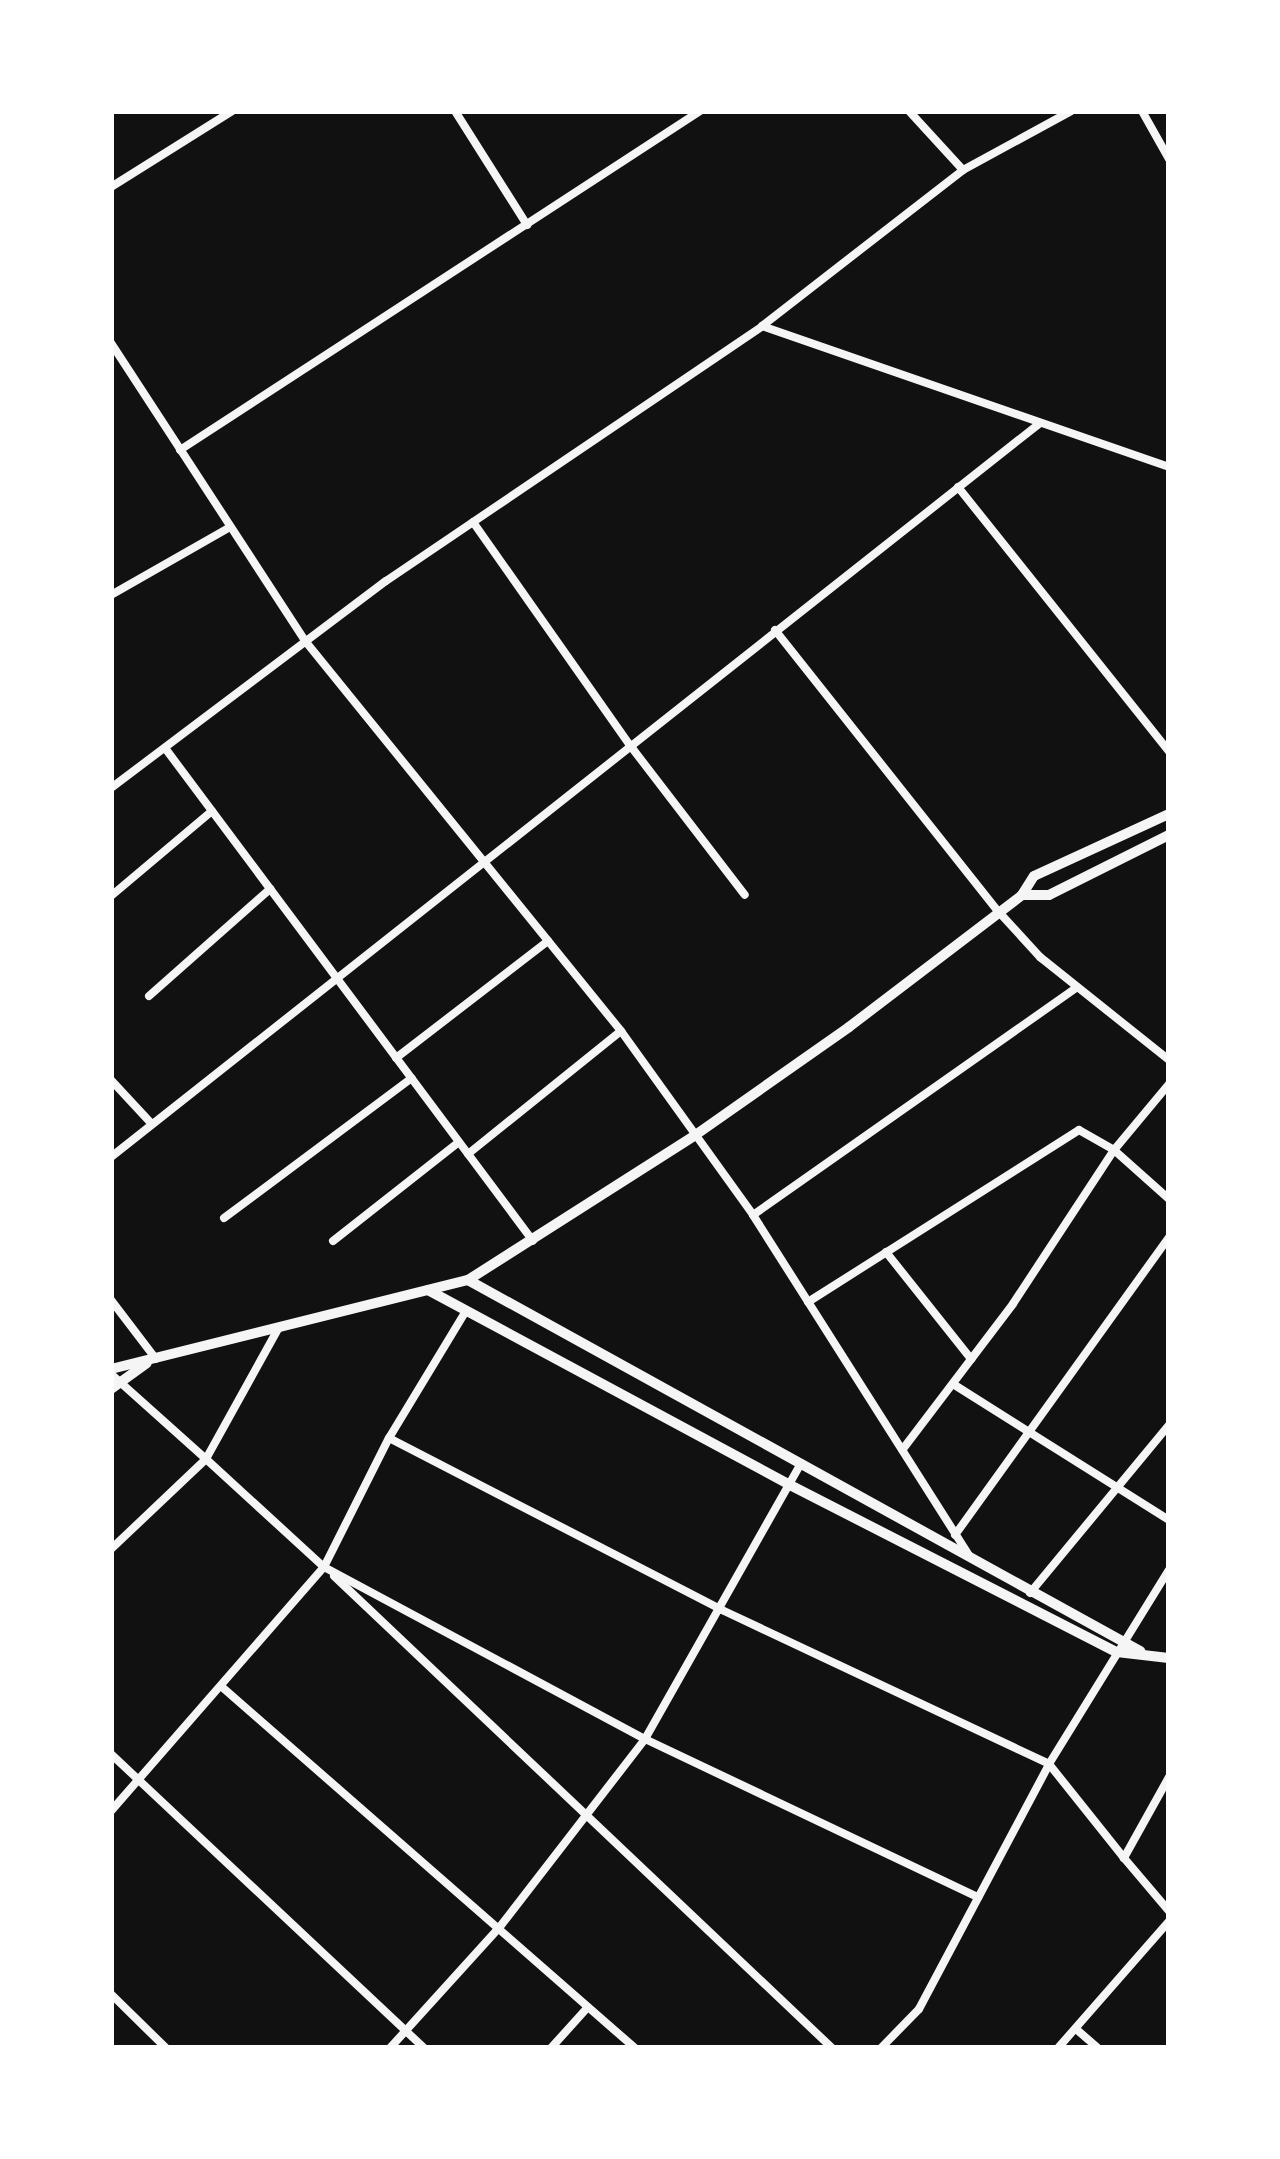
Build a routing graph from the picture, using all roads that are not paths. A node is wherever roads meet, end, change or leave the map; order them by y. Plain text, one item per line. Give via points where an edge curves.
1 (232, 111) edge
2 (455, 111) edge
3 (700, 111) edge
4 (909, 111) edge
5 (1071, 111) edge
6 (1142, 111) edge
7 (1169, 160) edge
8 (963, 170) junction
9 (111, 187) edge
10 (527, 225) junction
11 (762, 326) junction
12 (111, 343) edge
13 (1041, 422) junction
14 (180, 450) junction
15 (1169, 467) edge
16 (958, 487) junction
17 (472, 522) junction
18 (230, 526) junction
19 (111, 595) edge
20 (775, 631) junction
21 (306, 642) junction
22 (629, 744) junction
23 (165, 748) junction
24 (1169, 751) edge
25 (111, 788) edge
26 (212, 811) junction
27 (1169, 814) edge
28 (1169, 835) edge
29 (482, 860) junction
30 (270, 889) junction
31 (745, 895) dead end
32 (1022, 895) junction
33 (111, 896) edge
34 (997, 910) junction
35 (548, 940) junction
36 (335, 976) junction
37 (1077, 987) junction
38 (149, 996) dead end
39 (621, 1031) junction
40 (397, 1058) junction
41 (1169, 1060) edge
42 (412, 1078) junction
43 (111, 1080) edge
44 (1169, 1084) edge
45 (151, 1123) junction
46 (694, 1136) junction
47 (459, 1142) junction
48 (1114, 1150) junction
49 (468, 1154) junction
50 (111, 1157) edge
51 (1169, 1199) edge
52 (753, 1215) junction
53 (224, 1218) dead end
54 (1169, 1237) edge
55 (333, 1240) dead end
56 (533, 1241) junction
57 (886, 1252) junction
58 (468, 1280) junction
59 (426, 1289) junction
60 (111, 1300) edge
61 (808, 1302) junction
62 (466, 1311) junction
63 (278, 1327) junction
64 (151, 1360) junction
65 (971, 1360) junction
66 (114, 1379) edge
67 (953, 1384) junction
68 (1169, 1425) edge
69 (1030, 1430) junction
70 (389, 1438) junction
71 (902, 1450) junction
72 (206, 1460) junction
73 (801, 1463) junction
74 (790, 1486) junction
75 (1120, 1487) junction
76 (1169, 1520) edge
77 (956, 1534) junction
78 (111, 1549) edge
79 (973, 1562) junction
80 (324, 1567) junction
81 (1169, 1570) edge
82 (1030, 1594) junction
83 (722, 1610) junction
84 (1124, 1639) junction
85 (1117, 1652) junction
86 (1142, 1653) junction
87 (1169, 1658) edge
88 (222, 1687) junction
89 (645, 1739) junction
90 (111, 1754) edge
91 (1049, 1764) junction
92 (1169, 1778) edge
93 (139, 1782) junction
94 (111, 1810) edge
95 (590, 1815) junction
96 (1124, 1858) junction
97 (978, 1897) junction
98 (1169, 1911) edge
99 (1169, 1921) edge
100 (499, 1928) junction
101 (111, 1994) edge
102 (588, 2007) junction
103 (1076, 2029) junction
104 (406, 2031) junction
105 (166, 2048) edge
106 (390, 2048) edge
107 (424, 2048) edge
108 (550, 2048) edge
109 (635, 2048) edge
110 (832, 2048) edge
111 (881, 2048) edge
112 (1058, 2048) edge
113 (1098, 2048) edge

1 - 9 street
2 - 10 street
3 - 10 street
4 - 8 street
5 - 8 street
6 - 7 street
8 - 11 street
10 - 14 street
11 - 13 street
11 - 17 street
12 - 14 street
13 - 15 street
13 - 16 street
14 - 18 street
16 - 20 street
16 - 24 street
17 - 21 street
17 - 22 street
18 - 19 street
18 - 21 street
20 - 22 street
20 - 34 street
21 - 23 street
21 - 29 street
22 - 29 street
22 - 31 street
23 - 25 street
23 - 26 street
26 - 30 street
26 - 33 street
27 - 32 street via 1034,876
28 - 32 street via 1049,896
29 - 35 street
29 - 36 street
30 - 36 street
30 - 38 street
32 - 34 street
34 - 37 street
34 - 46 street
35 - 39 street
35 - 40 street
36 - 40 street
36 - 45 street
37 - 41 street
37 - 52 street
39 - 46 street
39 - 49 street
40 - 42 street
42 - 47 street
42 - 53 street
43 - 45 street
44 - 48 street
45 - 50 street
46 - 52 street
46 - 56 street
47 - 49 street
47 - 55 street
48 - 51 street
48 - 57 street via 1079,1130
48 - 65 street
49 - 56 street
52 - 61 street
54 - 69 street
56 - 58 street
57 - 61 street
57 - 65 street
58 - 59 street
58 - 73 street
59 - 62 street
59 - 63 street
60 - 64 street
61 - 71 street
62 - 70 street
62 - 74 street
63 - 64 street
63 - 72 street
64 - 66 street
65 - 67 street
66 - 72 street
67 - 69 street
67 - 71 street
68 - 75 street
69 - 75 street
69 - 77 street
70 - 80 street
70 - 83 street
71 - 77 street
72 - 78 street
72 - 80 street
73 - 74 street
73 - 79 street
74 - 83 street
74 - 85 street
75 - 76 street
75 - 82 street
77 - 79 street
79 - 82 street
80 - 88 street
80 - 89 street
80 - 95 street
81 - 84 street
82 - 84 street
83 - 89 street
83 - 91 street
84 - 85 street
84 - 86 street
85 - 86 street
85 - 91 street
86 - 87 street
88 - 93 street
88 - 100 street
89 - 95 street
89 - 97 street
90 - 93 street
91 - 96 street
91 - 97 street
92 - 96 street
93 - 94 street
93 - 104 street
95 - 100 street
95 - 110 street
96 - 98 street
97 - 111 street via 919,2009
99 - 103 street
100 - 102 street
100 - 104 street
101 - 105 street
102 - 108 street
102 - 109 street
103 - 112 street
103 - 113 street
104 - 106 street
104 - 107 street

